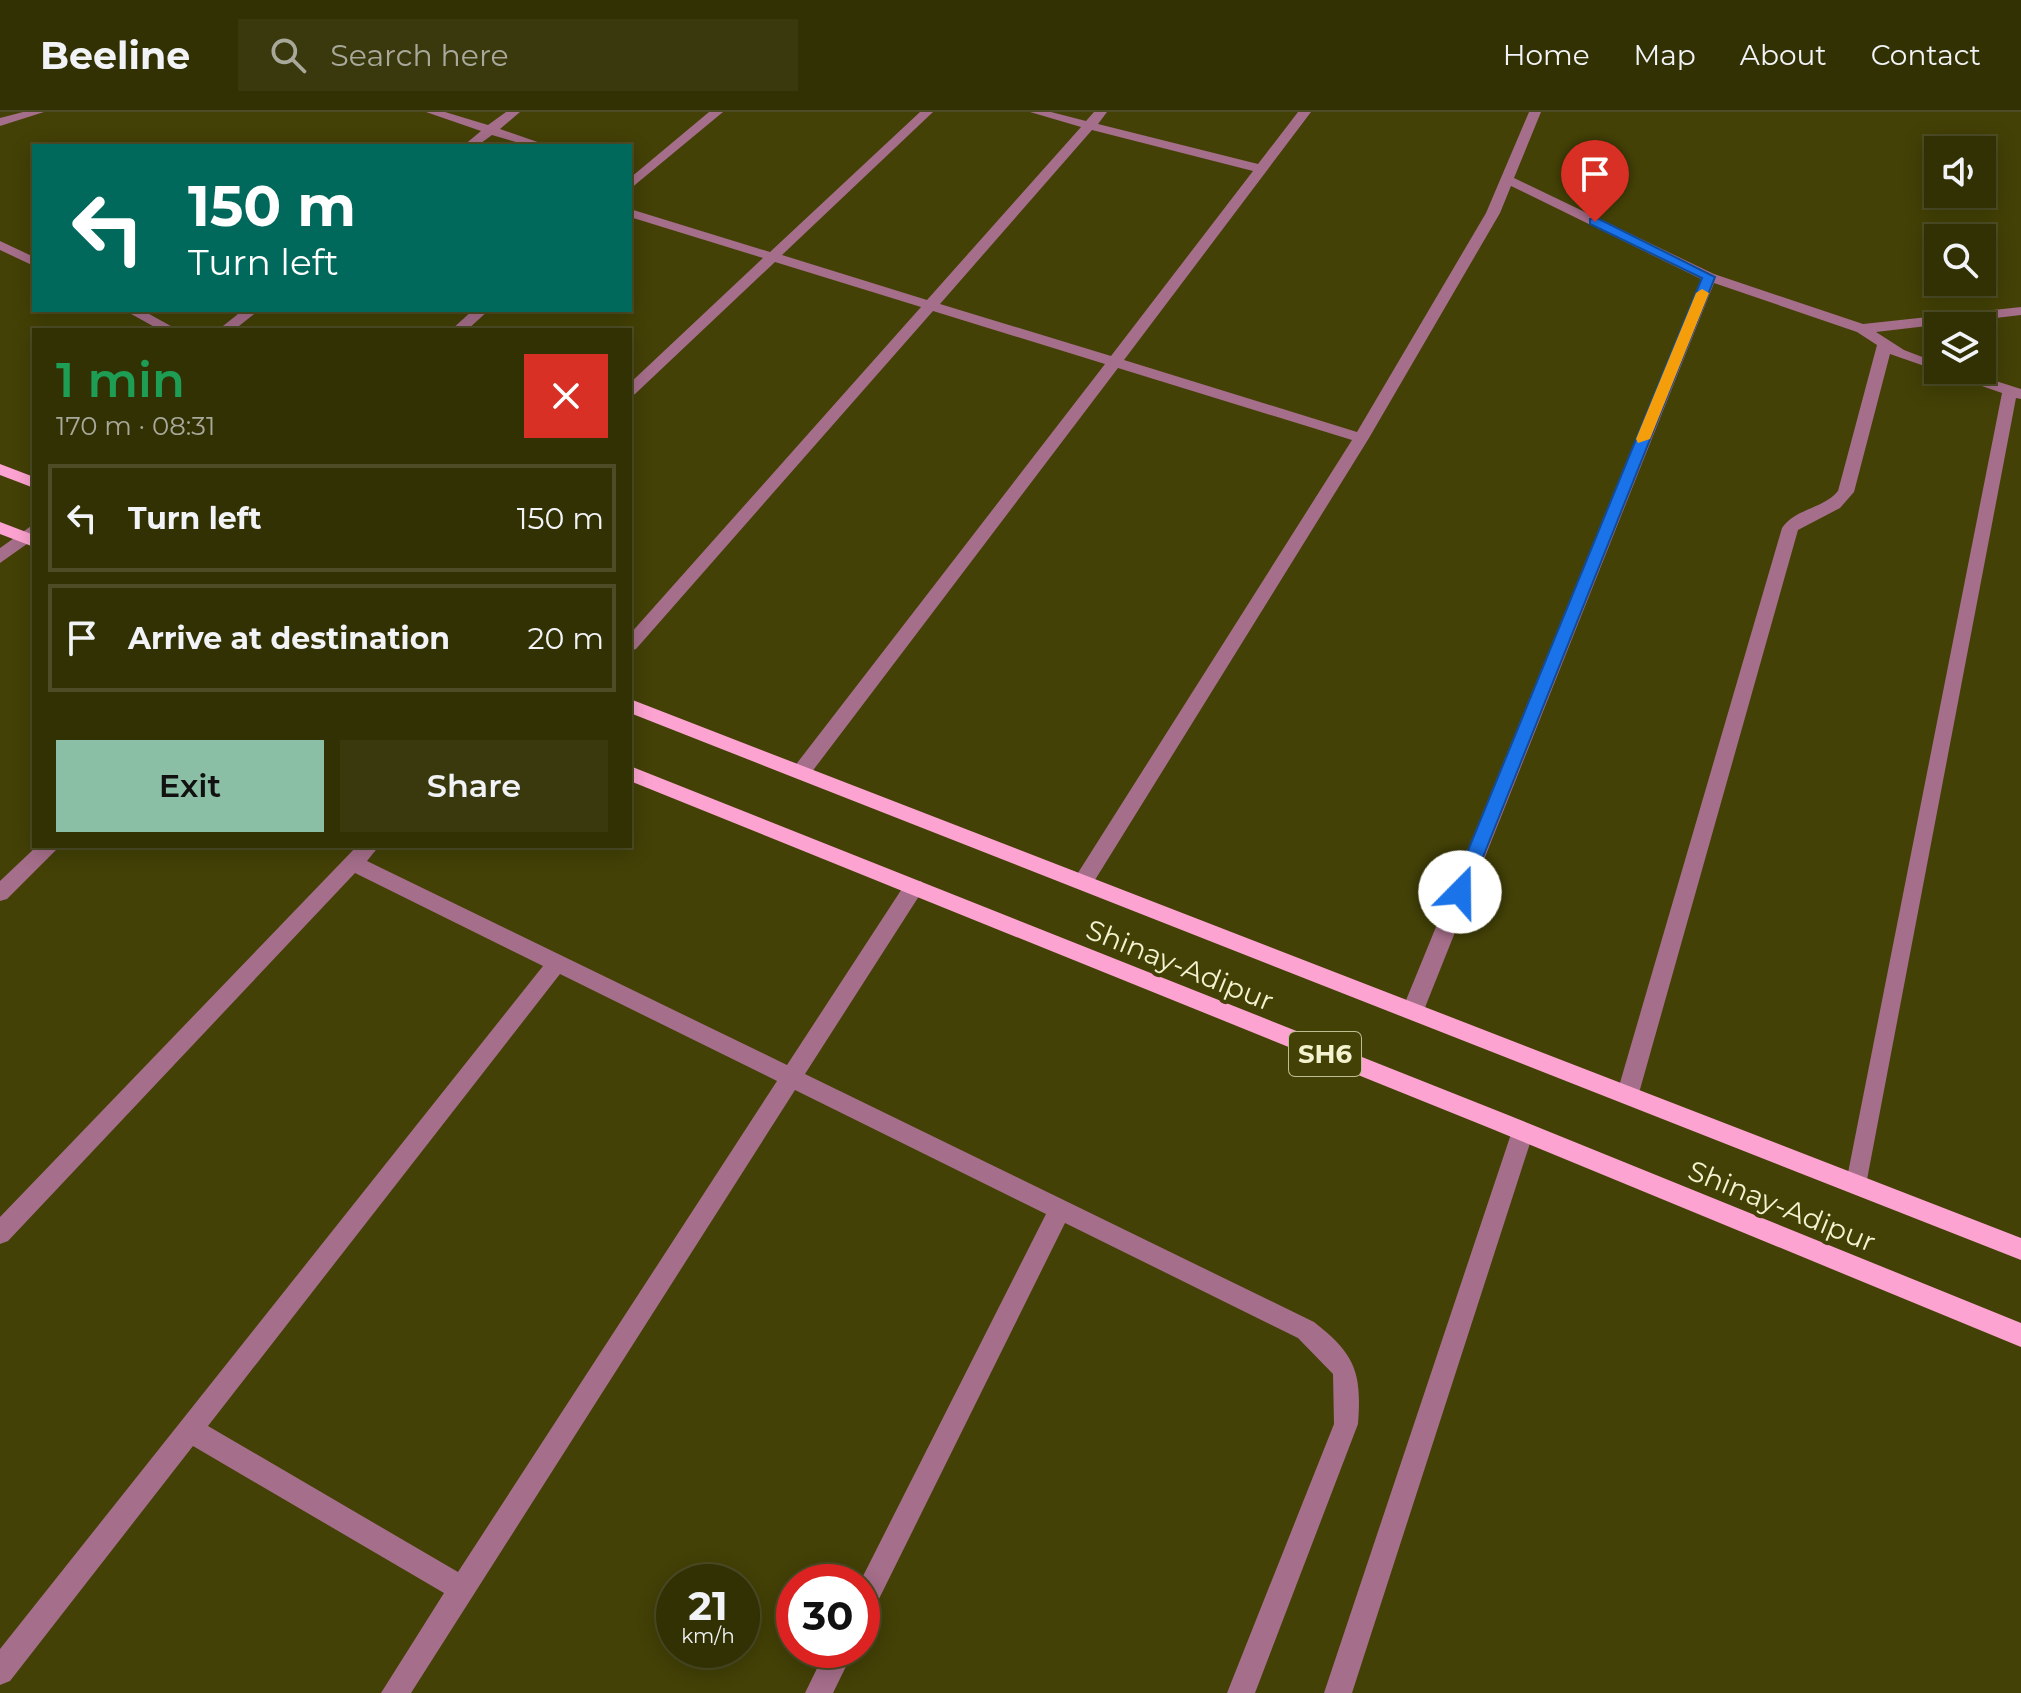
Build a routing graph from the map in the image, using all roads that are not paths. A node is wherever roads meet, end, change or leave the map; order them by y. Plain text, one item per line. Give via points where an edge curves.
1 (38, 112) edge
2 (432, 112) edge
3 (514, 112) edge
4 (717, 112) edge
5 (927, 112) edge
6 (1036, 112) edge
7 (1101, 112) edge
8 (1305, 112) edge
9 (1535, 112) edge
10 (0, 122) edge
11 (1089, 125) junction
12 (490, 130) junction
13 (472, 144) edge
14 (536, 144) edge
15 (1262, 169) junction
16 (634, 178) edge
17 (1509, 180) junction
18 (632, 214) edge
19 (0, 245) edge
20 (772, 257) junction
21 (32, 261) edge
22 (1709, 277) junction
23 (930, 306) junction
24 (2021, 311) edge
25 (135, 312) edge
26 (249, 312) edge
27 (480, 312) edge
28 (167, 328) edge
29 (228, 328) edge
30 (460, 328) edge
31 (1862, 329) junction
32 (1885, 343) junction
33 (1114, 362) junction
34 (1924, 363) edge
35 (1990, 384) edge
36 (632, 389) edge
37 (2016, 392) edge
38 (1361, 438) junction
39 (0, 469) edge
40 (32, 479) edge
41 (0, 528) edge
42 (31, 536) edge
43 (0, 557) edge
44 (632, 643) edge
45 (632, 707) edge
46 (801, 772) junction
47 (632, 774) edge
48 (48, 848) edge
49 (361, 854) edge
50 (1083, 882) junction
51 (914, 887) junction
52 (0, 893) edge
53 (556, 964) junction
54 (1413, 1010) junction
55 (791, 1078) junction
56 (1628, 1093) junction
57 (1522, 1134) junction
58 (1857, 1183) junction
59 (1060, 1209) junction
60 (0, 1233) edge
61 (2021, 1249) edge
62 (2021, 1335) edge
63 (190, 1430) junction
64 (880, 1570) edge
65 (462, 1589) junction
66 (831, 1668) edge
67 (0, 1671) edge
68 (395, 1693) edge
69 (819, 1693) edge
70 (1241, 1693) edge
71 (1338, 1693) edge

1 - 10 street
2 - 12 street
3 - 12 street
4 - 16 street
5 - 20 street
6 - 11 street
7 - 11 street
8 - 15 street
9 - 17 street
11 - 15 street
11 - 23 street
12 - 13 street
12 - 14 street
15 - 33 street
17 - 22 street
17 - 38 street
18 - 20 street
19 - 21 street
20 - 23 street
20 - 36 street
22 - 31 street
22 - 54 street
23 - 33 street
23 - 44 street
24 - 31 street
25 - 28 street
26 - 29 street
27 - 30 street
31 - 32 street
32 - 34 street
32 - 56 street via 1846,492 1840,503 1798,518 1790,528
33 - 38 street
33 - 46 street
35 - 37 street
37 - 58 street
38 - 50 street
39 - 40 main road
41 - 42 main road
42 - 43 street
45 - 46 main road, Shinay-Adipur / SH6
46 - 50 main road, Shinay-Adipur / SH6
47 - 51 main road, Shinay-Adipur / SH6
48 - 52 street
49 - 53 street
49 - 60 street
50 - 54 main road, Shinay-Adipur / SH6
51 - 55 street
51 - 57 main road, Shinay-Adipur / SH6
53 - 55 street
53 - 63 street
54 - 56 main road, Shinay-Adipur / SH6
55 - 59 street
55 - 65 street
56 - 58 main road, Shinay-Adipur / SH6
57 - 62 main road, Shinay-Adipur / SH6 via 1709,1205
57 - 71 street
58 - 61 main road, Shinay-Adipur / SH6
59 - 64 street
59 - 70 street via 1306,1330 1338,1356 1350,1382 1346,1424
63 - 65 street
63 - 67 street
65 - 68 street
66 - 69 street

